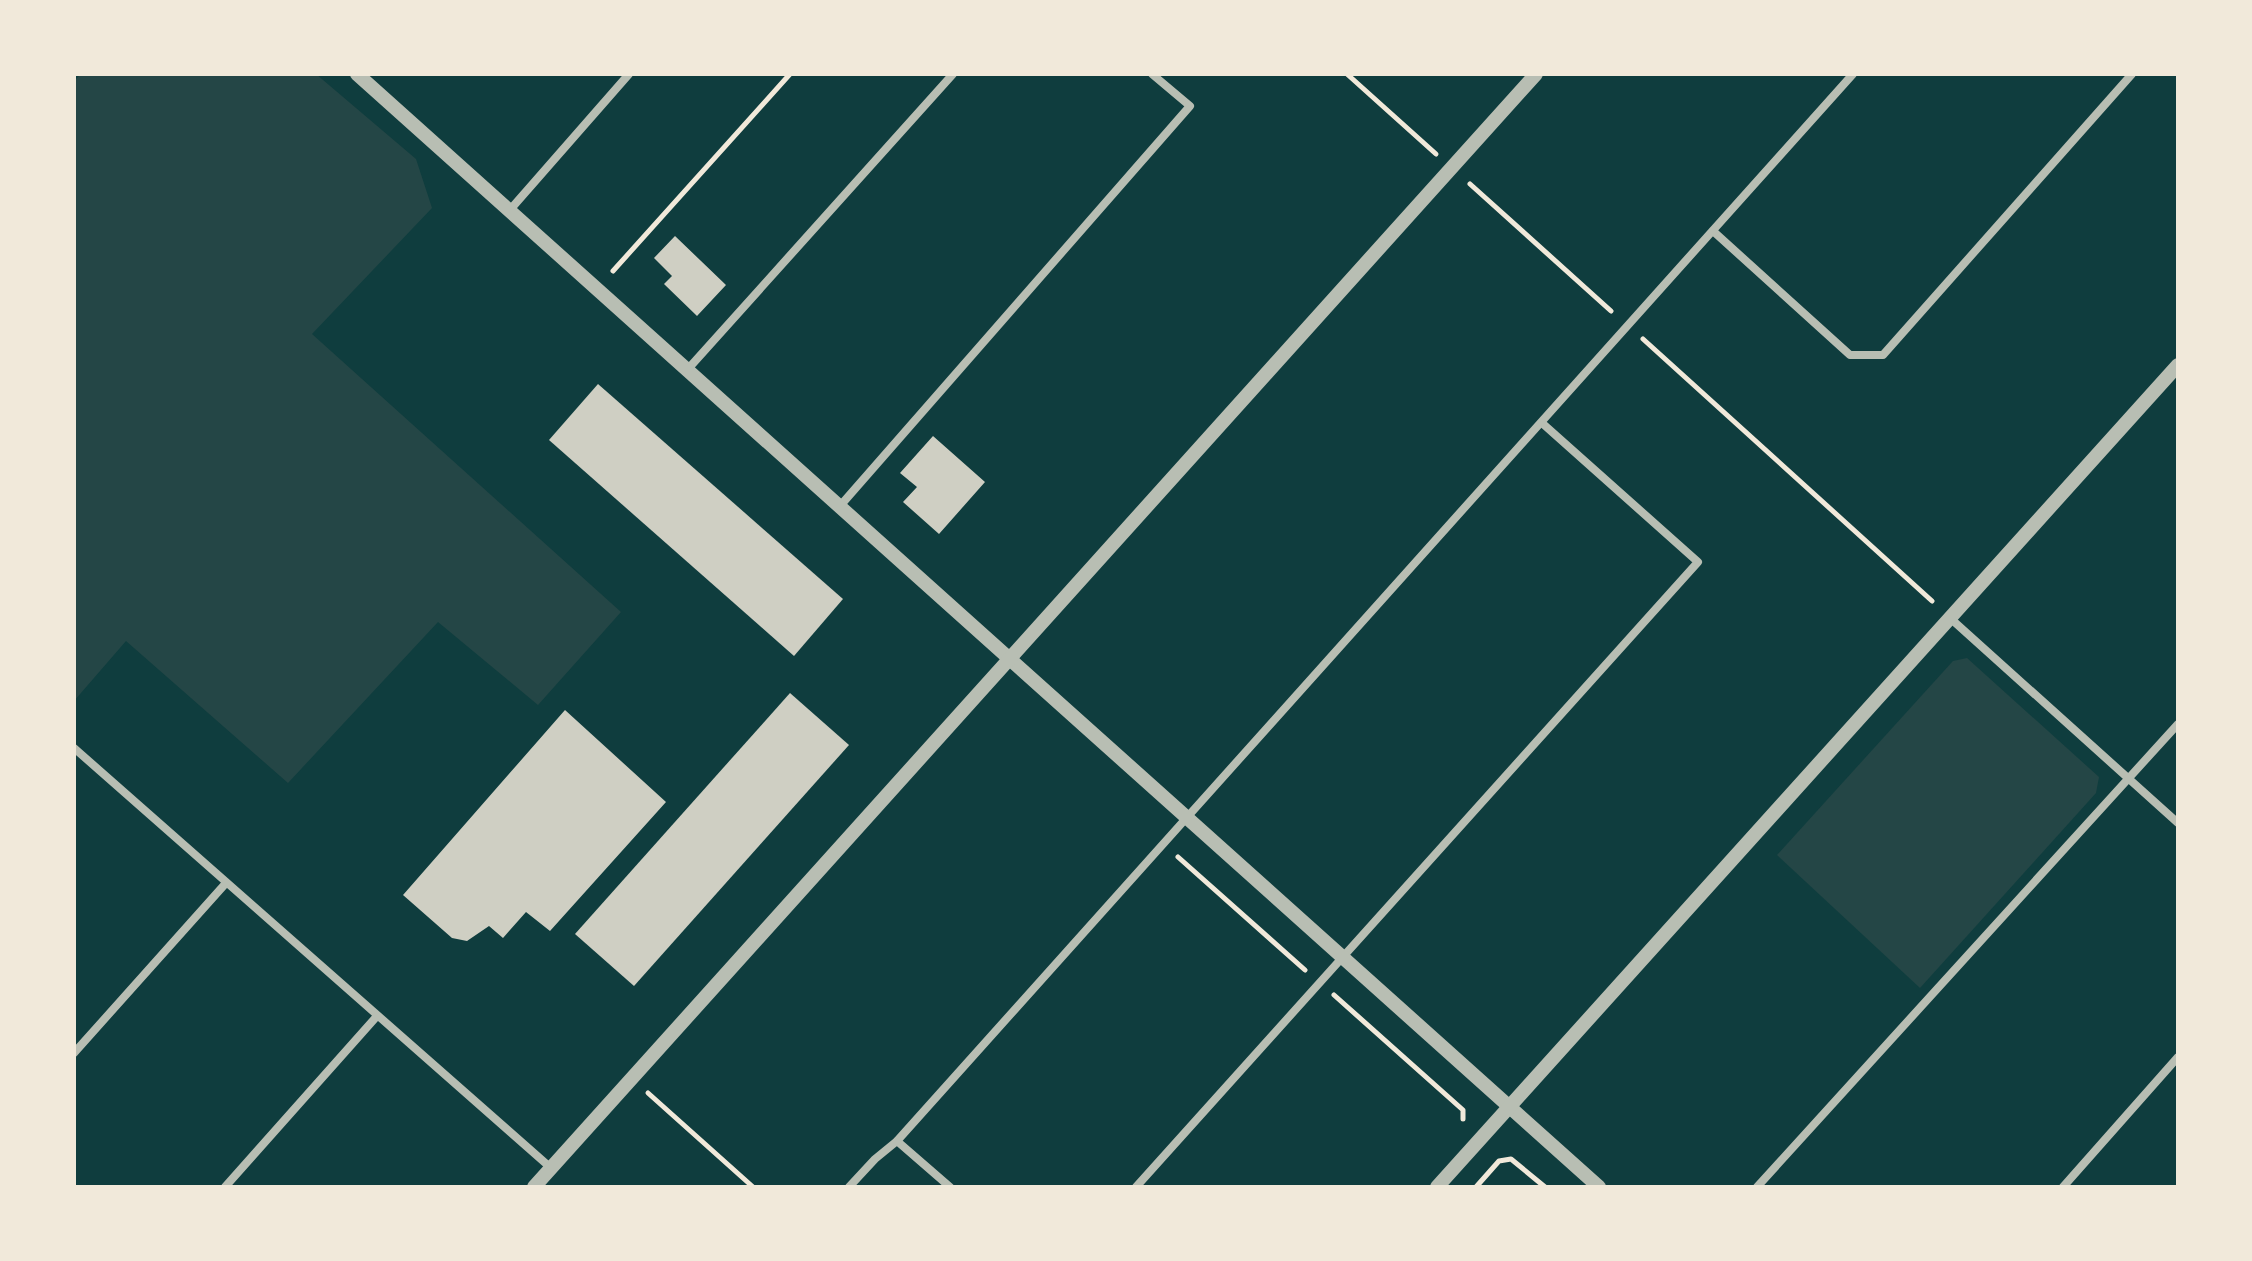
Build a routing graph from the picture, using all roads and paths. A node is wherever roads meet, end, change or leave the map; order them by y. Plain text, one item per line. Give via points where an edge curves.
1 (357, 74) edge
2 (629, 74) edge
3 (790, 74) edge
4 (953, 74) edge
5 (1152, 74) edge
6 (1347, 74) edge
7 (1536, 74) edge
8 (1853, 74) edge
9 (2132, 74) edge
10 (1425, 144) dead end
11 (1483, 195) dead end
12 (509, 211) junction
13 (1713, 231) junction
14 (624, 258) dead end
15 (1628, 326) junction
16 (2178, 365) edge
17 (688, 369) junction
18 (1542, 423) junction
19 (840, 506) junction
20 (1923, 593) dead end
21 (1950, 618) junction
22 (1009, 660) junction
23 (2178, 724) edge
24 (74, 748) edge
25 (2130, 779) junction
26 (1185, 818) junction
27 (2178, 823) edge
28 (1163, 843) junction
29 (226, 883) junction
30 (1343, 959) junction
31 (1321, 984) junction
32 (377, 1016) junction
33 (74, 1053) edge
34 (2176, 1063) edge
35 (1510, 1106) junction
36 (663, 1107) dead end
37 (1463, 1124) dead end
38 (897, 1141) junction
39 (551, 1168) junction
40 (225, 1187) edge
41 (534, 1187) edge
42 (753, 1187) edge
43 (849, 1187) edge
44 (950, 1187) edge
45 (1136, 1187) edge
46 (1437, 1187) edge
47 (1476, 1187) edge
48 (1545, 1187) edge
49 (1599, 1187) edge
50 (1757, 1187) edge
51 (2063, 1187) edge

1 - 12 street
2 - 12 street
3 - 14 path
4 - 17 street
5 - 19 street via 1190,106
6 - 10 path
7 - 22 street
8 - 13 street
9 - 13 street via 1883,355 1850,355
11 - 15 path
12 - 17 street
13 - 15 street
15 - 18 street
15 - 20 path
16 - 21 street
17 - 19 street
18 - 26 street
18 - 30 street via 1698,562
19 - 22 street
21 - 25 street
21 - 35 street
22 - 26 street
22 - 39 street
23 - 25 street
24 - 29 street
25 - 27 street
25 - 50 street
26 - 28 street
26 - 30 street
28 - 31 path
28 - 38 street
29 - 32 street
29 - 33 street
30 - 31 street
30 - 35 street
31 - 37 path via 1463,1110
31 - 45 street
32 - 39 street
32 - 40 street
34 - 51 street
35 - 46 street
35 - 49 street
36 - 42 path
38 - 43 street
38 - 44 street
39 - 41 street
47 - 48 path via 1499,1161 1511,1159

